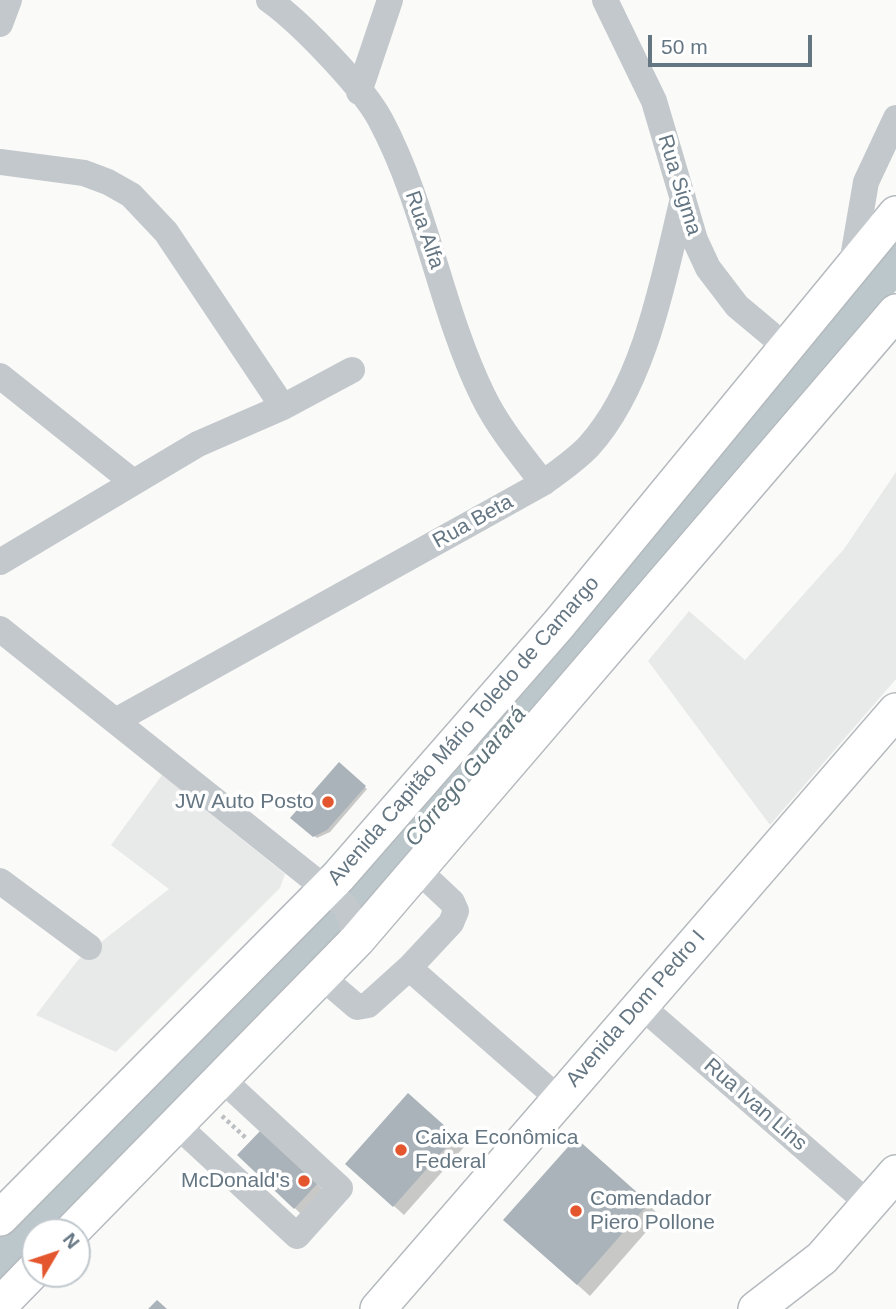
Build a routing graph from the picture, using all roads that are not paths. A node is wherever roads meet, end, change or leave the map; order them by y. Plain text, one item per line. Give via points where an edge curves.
1 (9, 0) edge
2 (270, 0) edge
3 (390, 0) edge
4 (606, 0) edge
5 (0, 24) edge
6 (359, 92) junction
7 (896, 118) edge
8 (0, 162) edge
9 (683, 198) junction
10 (896, 214) edge
11 (851, 269) junction
12 (896, 312) edge
13 (786, 347) junction
14 (352, 370) dead end
15 (0, 376) edge
16 (283, 407) junction
17 (132, 482) junction
18 (543, 483) junction
19 (0, 562) edge
20 (0, 629) edge
21 (896, 710) edge
22 (117, 720) junction
23 (418, 870) junction
24 (0, 881) edge
25 (330, 892) junction
26 (354, 931) junction
27 (89, 947) dead end
28 (409, 968) junction
29 (322, 977) junction
30 (640, 1005) junction
31 (213, 1089) junction
32 (559, 1099) junction
33 (178, 1126) junction
34 (896, 1173) edge
35 (870, 1205) junction
36 (0, 1217) edge
37 (85, 1218) edge
38 (21, 1283) edge
39 (0, 1305) edge
40 (377, 1309) edge
41 (756, 1309) edge

1 - 5 street
2 - 6 street, Rua Alfa
3 - 6 street
4 - 9 street, Rua Sigma via 654,101
6 - 18 street, Rua Alfa via 380,119 400,164 484,400
7 - 11 street via 866,182
8 - 16 street via 84,173 131,195 166,232
9 - 13 street, Rua Sigma via 695,240 720,287
9 - 18 street, Rua Beta via 639,357 621,399 588,448
10 - 11 main road, Avenida Capitão Mário Toledo de Camargo
11 - 13 main road, Avenida Capitão Mário Toledo de Camargo
12 - 23 main road
13 - 25 main road, Avenida Capitão Mário Toledo de Camargo via 559,624
14 - 16 street
15 - 17 street
16 - 17 street via 198,444
17 - 19 street
18 - 22 street, Rua Beta
20 - 22 street
21 - 30 main road, Avenida Dom Pedro I
22 - 25 street
23 - 26 main road
23 - 28 street via 456,911
24 - 27 street
25 - 26 street via 347,908
25 - 36 main road, Avenida Capitão Mário Toledo de Camargo
26 - 29 main road
28 - 29 street via 368,1005 357,1007
28 - 32 street
29 - 31 main road
30 - 32 main road, Avenida Dom Pedro I
30 - 35 street, Rua Ivan Lins
31 - 33 main road
31 - 33 street via 340,1188 297,1236
32 - 40 main road, Avenida Dom Pedro I
33 - 37 main road
34 - 35 main road
35 - 41 main road via 822,1258
38 - 39 main road

